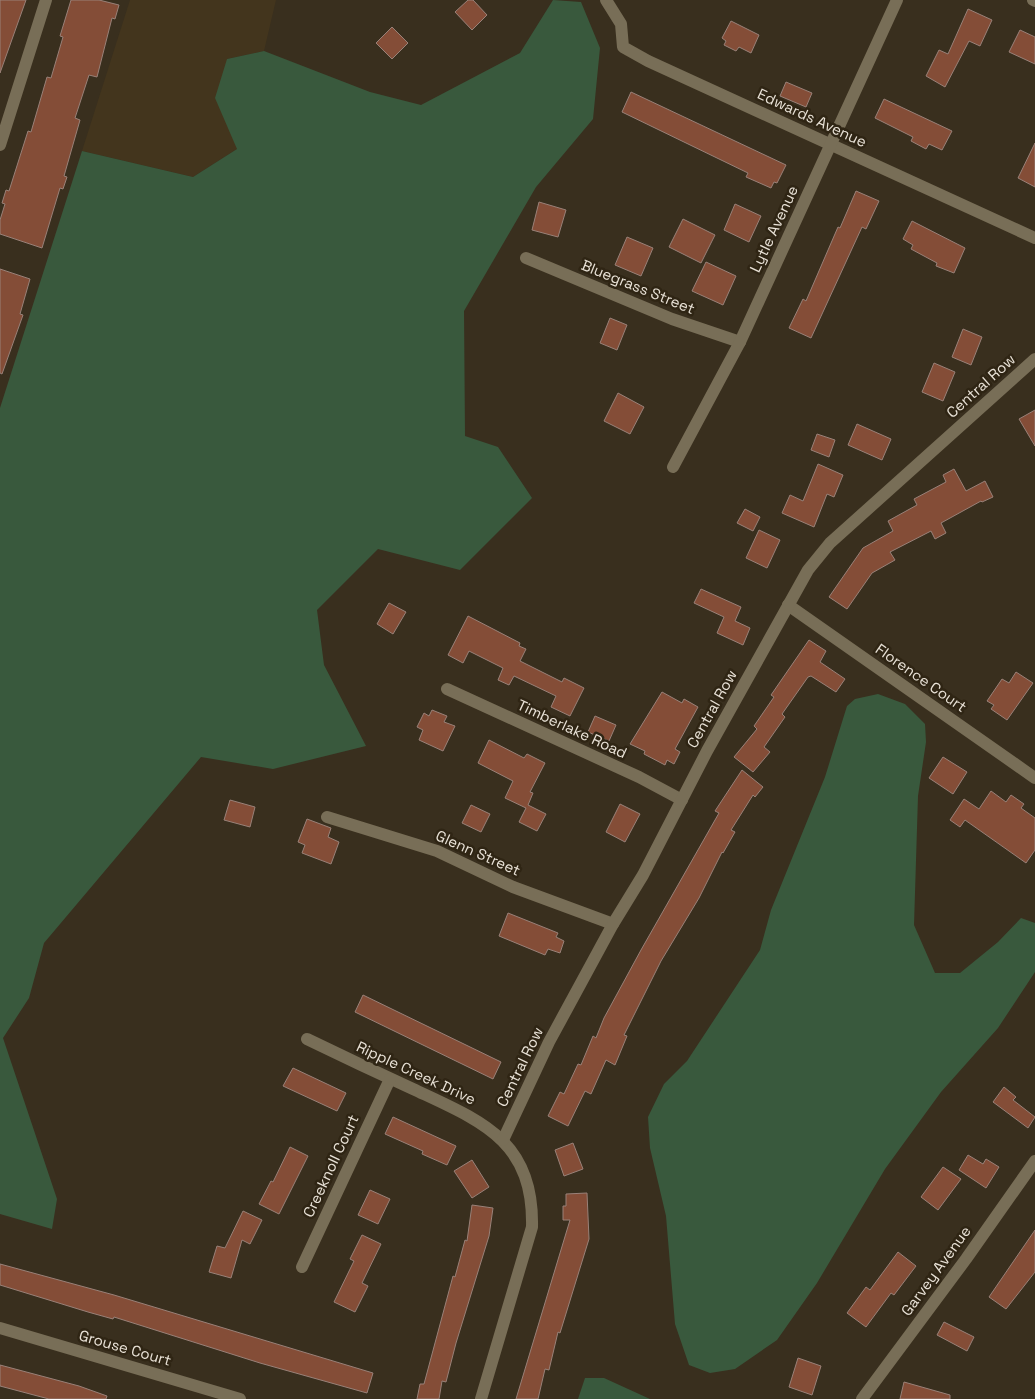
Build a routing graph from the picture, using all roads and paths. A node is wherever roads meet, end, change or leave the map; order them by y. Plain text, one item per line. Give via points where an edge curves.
1 (46, 0) edge
2 (606, 0) edge
3 (897, 0) edge
4 (829, 144) junction
5 (0, 145) edge
6 (1035, 238) edge
7 (526, 258) dead end
8 (740, 342) junction
9 (1035, 359) edge
10 (673, 467) dead end
11 (788, 604) junction
12 (447, 689) dead end
13 (1035, 778) edge
14 (682, 800) junction
15 (327, 817) dead end
16 (613, 924) junction
17 (307, 1039) dead end
18 (390, 1078) junction
19 (503, 1140) junction
20 (1035, 1161) edge
21 (302, 1267) dead end
22 (0, 1328) edge
23 (240, 1399) edge
24 (481, 1399) edge
25 (862, 1399) edge

1 - 5 street
2 - 4 street, Edwards Avenue via 621,24 623,47
3 - 4 street, Lytle Avenue
4 - 6 street, Edwards Avenue
4 - 8 street, Lytle Avenue
7 - 8 street, Bluegrass Street via 672,319
8 - 10 street, Lytle Avenue
9 - 11 street, Central Row via 830,543 808,570
11 - 13 street, Florence Court
11 - 14 street, Central Row
12 - 14 street, Timberlake Road
14 - 16 street, Central Row
15 - 16 street, Glenn Street via 437,851 513,887
16 - 19 street, Central Row via 549,1042
17 - 18 street, Ripple Creek Drive
18 - 19 street, Ripple Creek Drive via 473,1117
18 - 21 street, Creeknoll Court
19 - 24 street, Ripple Creek Drive via 515,1155 528,1184 532,1226
20 - 25 street, Garvey Avenue
22 - 23 street, Grouse Court

